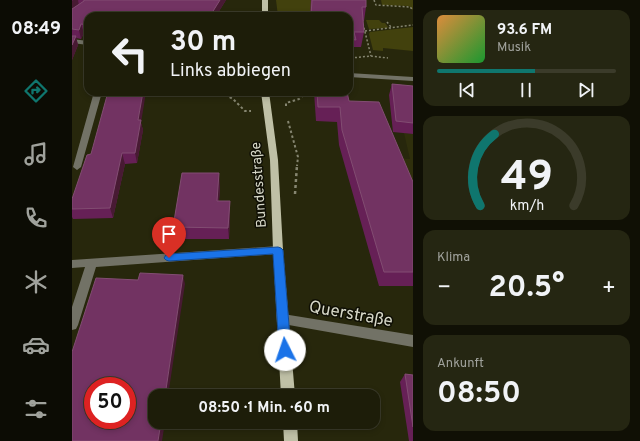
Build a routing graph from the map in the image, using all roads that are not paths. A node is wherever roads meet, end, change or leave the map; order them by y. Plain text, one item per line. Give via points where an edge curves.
1 (265, 0) edge
2 (265, 12) edge
3 (72, 41) edge
4 (84, 42) edge
5 (353, 75) edge
6 (413, 79) edge
7 (97, 96) edge
8 (266, 96) edge
9 (77, 167) dead end
10 (278, 250) junction
11 (92, 263) junction
12 (72, 264) edge
13 (283, 319) junction
14 (72, 325) edge
15 (413, 341) edge
16 (288, 389) edge
17 (290, 429) edge
18 (291, 441) edge

1 - 2 main road
3 - 4 street
5 - 6 street
7 - 9 street
8 - 10 main road, Bundesstraße via 274,160
10 - 11 street
10 - 13 main road, Bundesstraße
11 - 12 street
11 - 14 street
13 - 15 street, Querstraße
13 - 16 main road, Bundesstraße
17 - 18 main road

